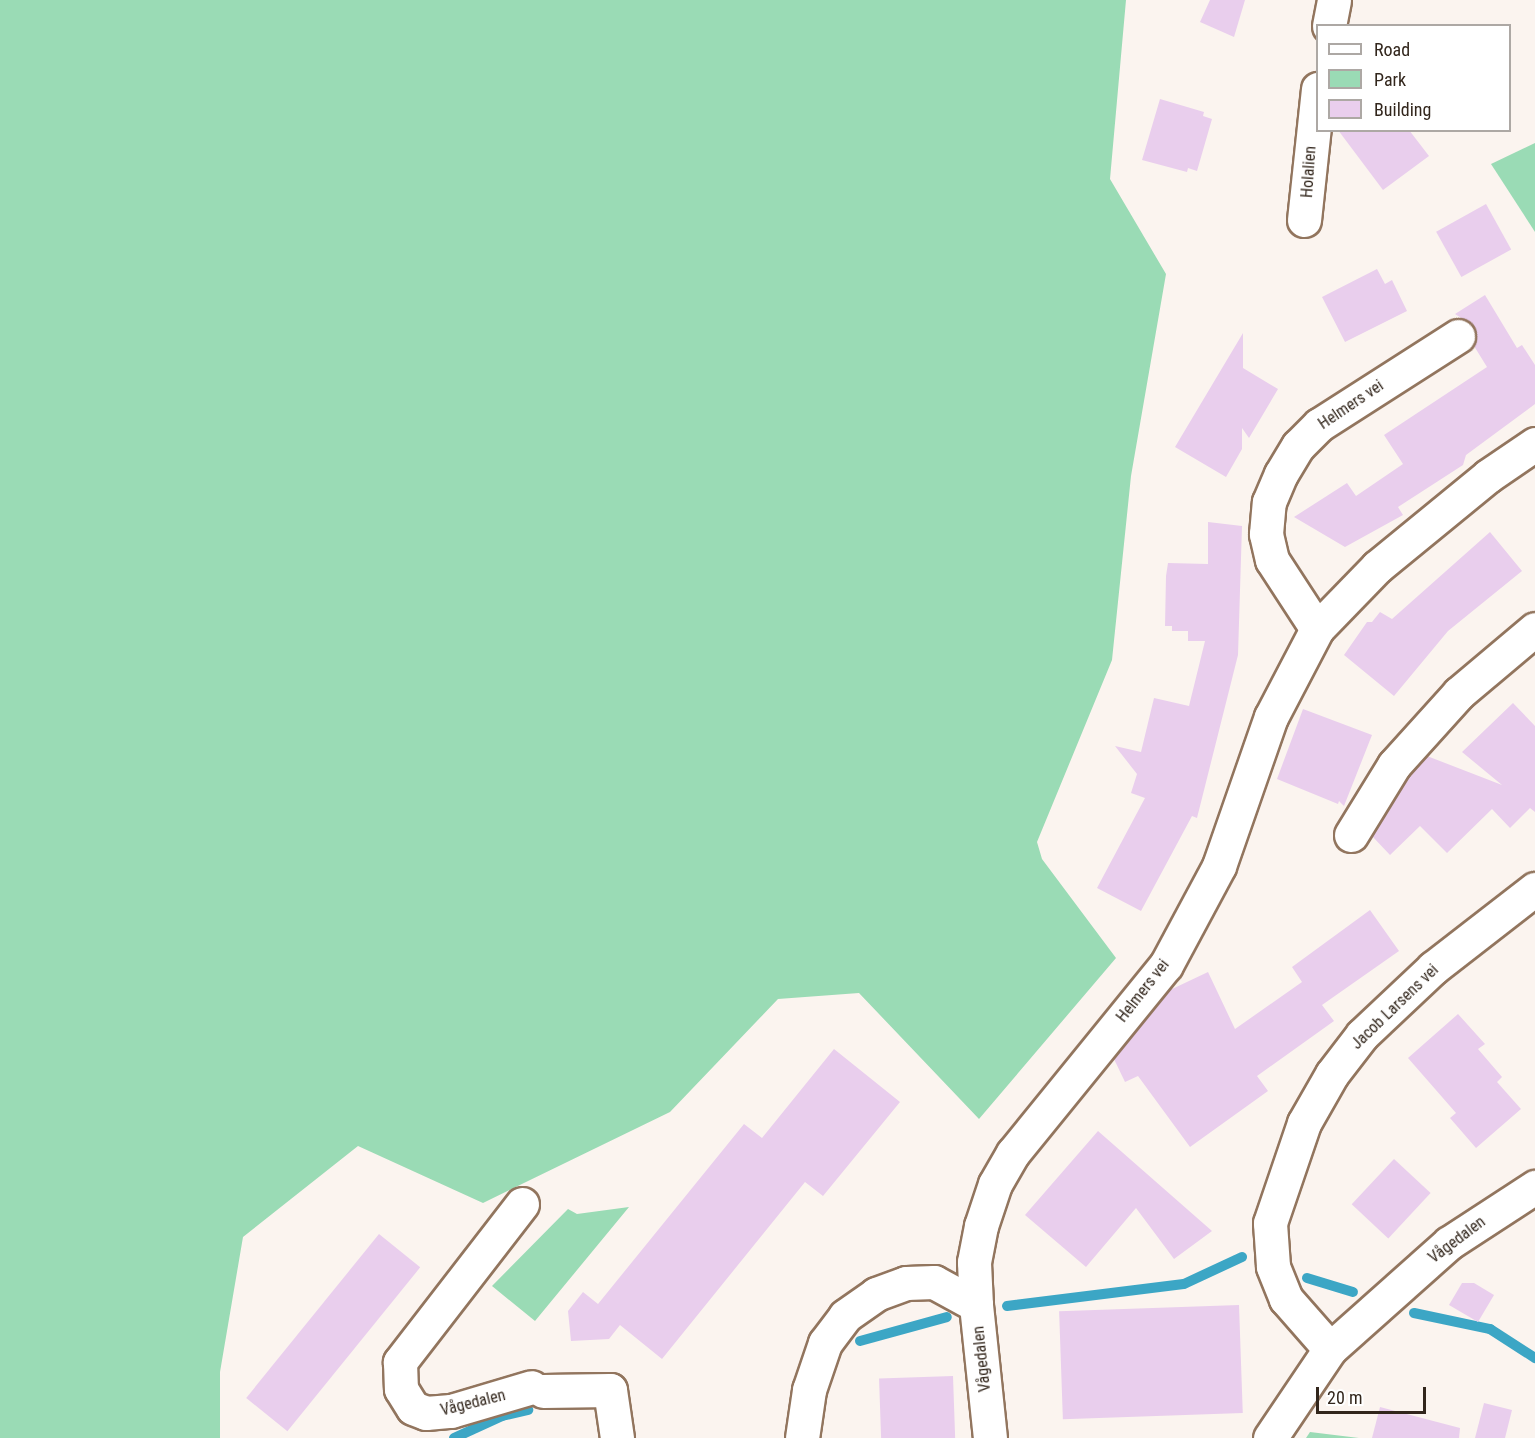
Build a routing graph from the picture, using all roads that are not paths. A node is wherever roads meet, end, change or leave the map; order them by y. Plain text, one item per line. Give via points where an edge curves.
1 (1334, 0) edge
2 (1329, 24) edge
3 (1316, 99) edge
4 (1304, 220) dead end
5 (1458, 336) dead end
6 (1535, 444) edge
7 (1317, 628) junction
8 (1535, 629) edge
9 (1351, 835) dead end
10 (1535, 889) edge
11 (1535, 1187) edge
12 (522, 1204) dead end
13 (976, 1305) junction
14 (1330, 1349) junction
15 (617, 1438) edge
16 (802, 1438) edge
17 (990, 1438) edge
18 (1270, 1438) edge

1 - 2 street
3 - 4 street, Holalien
5 - 7 street, Helmers vei via 1319,425 1298,446 1281,474 1269,502 1266,534 1270,552 1300,607
6 - 7 street, Helmers vei via 1488,476 1377,567
7 - 13 street, Helmers vei via 1271,717 1219,866 1166,964 1013,1153 995,1184 974,1262
8 - 9 street via 1459,693 1394,765
10 - 14 street, Jacob Larsens vei via 1433,968 1362,1035 1332,1074 1304,1123 1270,1223 1273,1266 1286,1299
11 - 14 street, Vågedalen via 1449,1244
12 - 15 street, Vågedalen via 486,1242 439,1320 400,1362 401,1389 413,1408 426,1413 451,1411 537,1389 610,1390
13 - 16 street, Vågedalen via 934,1282 906,1283 876,1294 845,1316 825,1343 809,1390
13 - 17 street, Vågedalen
14 - 18 street, Vågedalen

